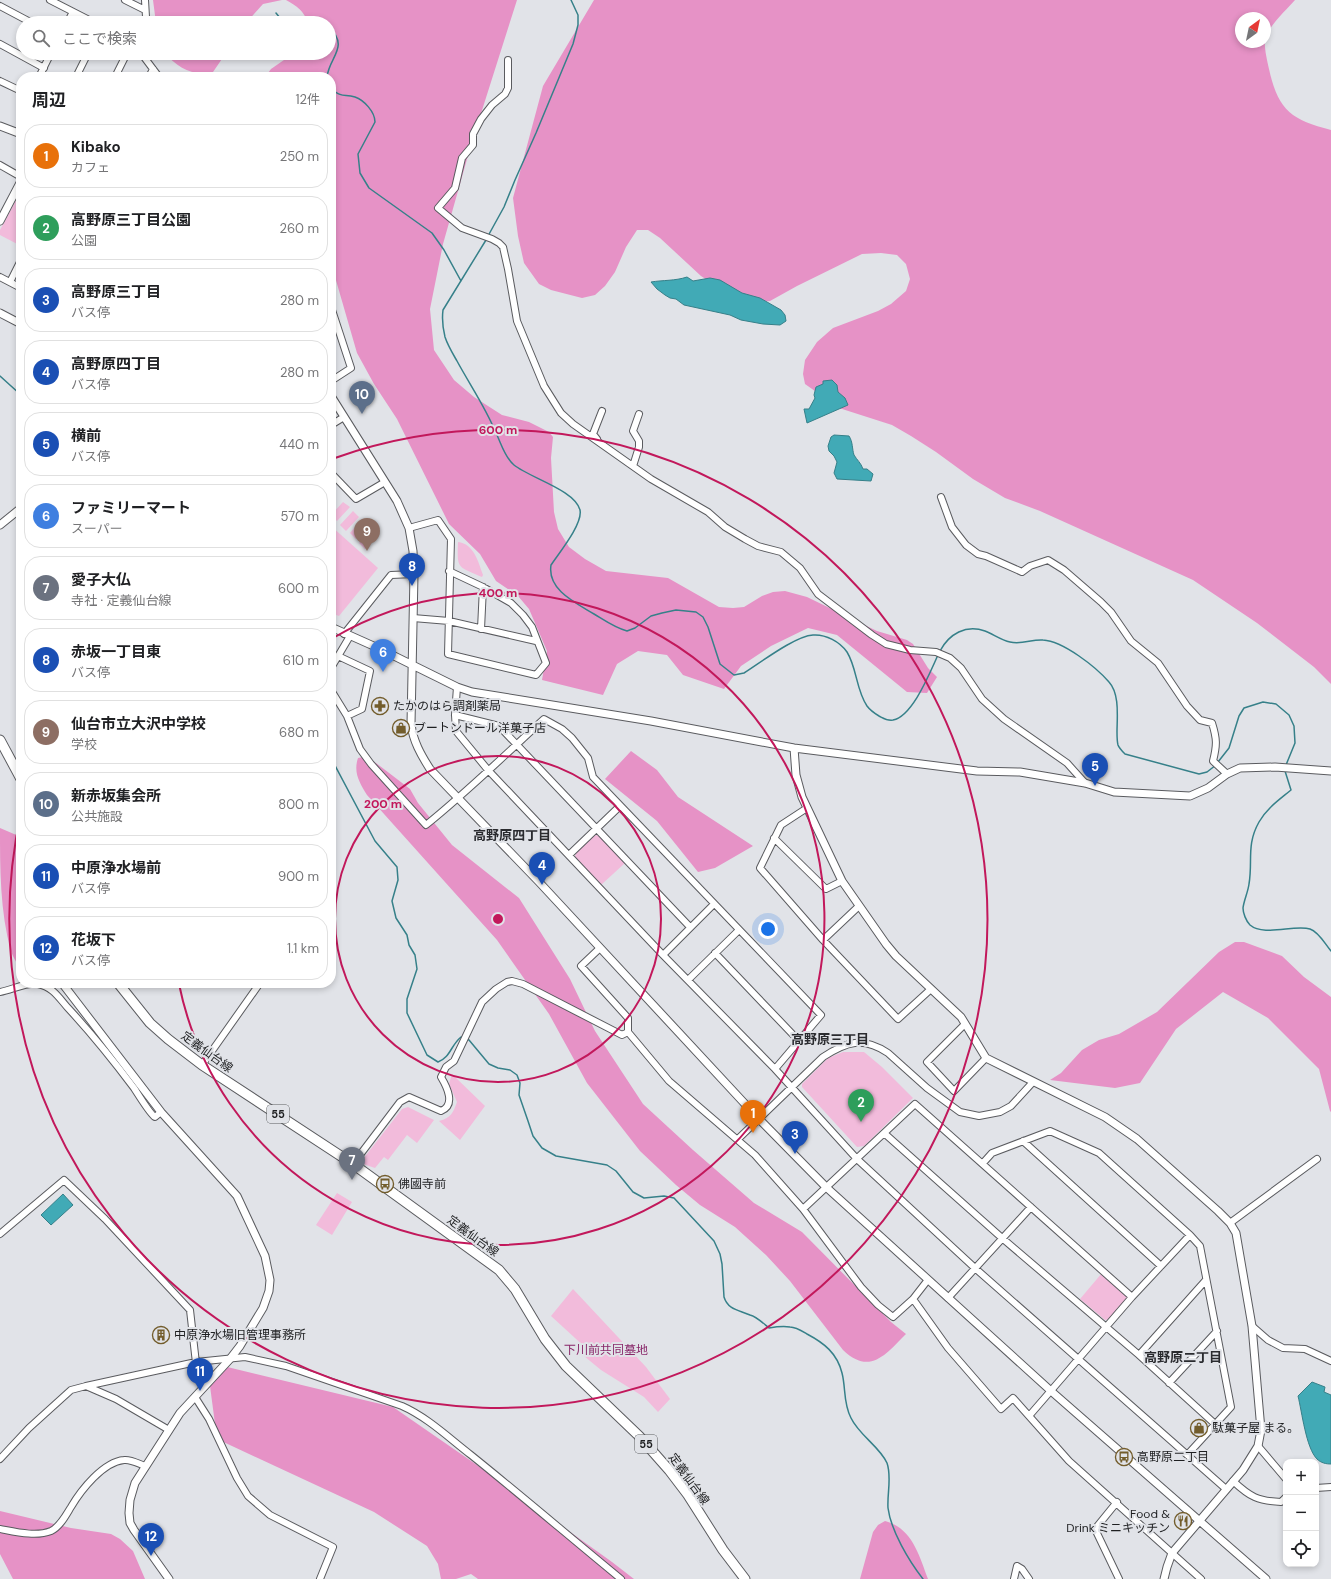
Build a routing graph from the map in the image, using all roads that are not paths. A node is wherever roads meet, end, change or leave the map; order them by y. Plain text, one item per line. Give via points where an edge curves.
1 (50, 0) edge
2 (125, 0) edge
3 (145, 0) edge
4 (0, 6) edge
5 (146, 10) junction
6 (73, 12) junction
7 (19, 16) edge
8 (71, 16) edge
9 (81, 16) edge
10 (146, 16) edge
11 (0, 44) edge
12 (16, 53) edge
13 (29, 60) edge
14 (48, 60) edge
15 (84, 60) edge
16 (122, 60) edge
17 (147, 60) edge
18 (508, 60) dead end
19 (44, 68) junction
20 (153, 68) junction
21 (42, 72) edge
22 (78, 72) edge
23 (116, 72) edge
24 (151, 72) edge
25 (156, 72) edge
26 (0, 81) edge
27 (16, 89) edge
28 (0, 126) edge
29 (16, 132) edge
30 (0, 165) edge
31 (16, 174) edge
32 (16, 191) edge
33 (0, 221) edge
34 (16, 270) edge
35 (0, 276) edge
36 (10, 282) junction
37 (16, 285) edge
38 (0, 313) edge
39 (16, 321) edge
40 (336, 329) edge
41 (336, 378) edge
42 (336, 404) edge
43 (602, 411) dead end
44 (639, 414) dead end
45 (344, 417) junction
46 (336, 422) edge
47 (599, 442) junction
48 (633, 466) junction
49 (336, 478) edge
50 (385, 482) junction
51 (941, 497) dead end
52 (16, 512) edge
53 (0, 526) edge
54 (409, 528) junction
55 (449, 570) junction
56 (414, 574) junction
57 (483, 587) junction
58 (413, 618) junction
59 (449, 621) junction
60 (481, 629) junction
61 (336, 630) edge
62 (347, 635) junction
63 (536, 641) junction
64 (338, 656) junction
65 (336, 659) edge
66 (411, 664) junction
67 (457, 687) junction
68 (336, 698) edge
69 (455, 715) junction
70 (347, 716) junction
71 (0, 740) edge
72 (516, 744) junction
73 (794, 748) junction
74 (16, 770) edge
75 (488, 770) junction
76 (1331, 771) edge
77 (1224, 772) junction
78 (1085, 783) junction
79 (459, 799) junction
80 (620, 806) junction
81 (807, 808) junction
82 (597, 829) junction
83 (774, 838) junction
84 (569, 855) junction
85 (842, 881) junction
86 (714, 904) junction
87 (859, 906) junction
88 (690, 927) junction
89 (739, 930) junction
90 (823, 940) junction
91 (600, 948) junction
92 (715, 953) junction
93 (663, 955) junction
94 (688, 980) junction
95 (16, 988) edge
96 (47, 988) edge
97 (66, 988) edge
98 (122, 988) edge
99 (256, 988) edge
100 (932, 989) junction
101 (0, 992) edge
102 (965, 1024) junction
103 (628, 1032) junction
104 (799, 1041) junction
105 (986, 1058) junction
106 (202, 1065) junction
107 (775, 1069) junction
108 (1033, 1082) junction
109 (792, 1087) junction
110 (161, 1112) junction
111 (759, 1119) junction
112 (884, 1133) junction
113 (738, 1139) junction
114 (1023, 1141) junction
115 (857, 1159) junction
116 (1317, 1159) dead end
117 (982, 1163) junction
118 (353, 1164) junction
119 (826, 1187) junction
120 (1031, 1207) junction
121 (803, 1209) junction
122 (1230, 1223) junction
123 (0, 1234) edge
124 (1190, 1235) junction
125 (1002, 1238) junction
126 (1161, 1266) junction
127 (976, 1269) junction
128 (927, 1280) junction
129 (1206, 1280) junction
130 (948, 1298) junction
131 (1132, 1298) junction
132 (913, 1299) junction
133 (1252, 1326) junction
134 (1106, 1327) junction
135 (1217, 1331) junction
136 (1139, 1355) junction
137 (230, 1359) junction
138 (1078, 1359) junction
139 (1331, 1361) edge
140 (196, 1362) junction
141 (207, 1383) junction
142 (1169, 1383) junction
143 (86, 1386) junction
144 (1051, 1391) junction
145 (194, 1397) junction
146 (1029, 1416) junction
147 (1215, 1424) junction
148 (169, 1430) junction
149 (1258, 1446) junction
150 (1188, 1454) junction
151 (0, 1459) edge
152 (145, 1466) junction
153 (1283, 1475) edge
154 (1233, 1481) junction
155 (1331, 1487) edge
156 (1319, 1488) edge
157 (1226, 1489) junction
158 (1283, 1500) edge
159 (1117, 1502) junction
160 (1200, 1521) junction
161 (0, 1529) edge
162 (1172, 1553) junction
163 (169, 1579) edge
164 (320, 1579) edge
165 (621, 1579) edge
166 (745, 1579) edge
167 (1014, 1579) edge
168 (1029, 1579) edge
169 (1119, 1579) edge
170 (1164, 1579) edge
171 (1201, 1579) edge
172 (1266, 1579) edge

1 - 6 street
2 - 5 street
3 - 5 street
4 - 7 street
5 - 10 street
6 - 8 street
6 - 9 street
11 - 12 street
13 - 19 street
14 - 19 street
15 - 22 street
16 - 23 street
17 - 20 street
18 - 47 street via 508,88 492,105 473,134 473,145 462,158 455,188 438,208 462,228 495,241 503,247 517,321 544,386 561,413
19 - 21 street
20 - 24 street
20 - 25 street
26 - 27 street
28 - 29 street
30 - 31 street
32 - 33 street
34 - 36 street
35 - 36 street
36 - 37 street
38 - 39 street
40 - 41 street via 351,368
42 - 45 street
43 - 47 street via 593,434
44 - 48 street via 633,430 639,447
45 - 46 street
45 - 50 street
47 - 48 street
48 - 78 street via 708,512 745,540 781,552 800,568 818,594 886,644 940,653 950,658 961,668 982,699 1004,719 1067,763
49 - 50 street via 356,499
50 - 54 street
51 - 77 street via 952,527 966,545 978,554 1022,572 1030,566 1048,560 1064,570 1101,602 1131,641 1158,663 1187,706 1200,720 1212,723 1217,747 1212,761
52 - 53 street
54 - 55 street via 438,520 451,539
54 - 56 street
55 - 57 street
55 - 59 street
56 - 58 street
56 - 62 street via 391,575
57 - 60 street
57 - 63 street via 511,603 523,615 532,628
58 - 59 street
58 - 66 street
59 - 60 street
59 - 63 street via 448,654 536,675 546,663
60 - 63 street
61 - 62 street
62 - 64 street
62 - 66 street
64 - 65 street
64 - 70 street via 370,671 362,709
66 - 67 street
66 - 79 street via 413,735 430,769
67 - 69 street
67 - 73 street via 472,692 651,721
68 - 70 street
69 - 72 street via 499,726
69 - 75 street via 456,731
70 - 79 street via 360,749 426,825
71 - 74 main road
72 - 75 street
72 - 80 street via 544,719 562,729 588,758 593,777
72 - 82 street
73 - 78 street via 977,771 1020,772
73 - 81 street via 796,775
75 - 79 street
75 - 84 street
76 - 77 street via 1240,768
77 - 78 street via 1208,788 1190,796 1114,792
79 - 91 street
80 - 82 street
80 - 86 street
81 - 83 street via 781,825
81 - 85 street
82 - 84 street
82 - 88 street
83 - 85 street via 826,889
83 - 90 street via 760,868
84 - 93 street
85 - 87 street
86 - 88 street
86 - 89 street
87 - 90 street
87 - 100 street via 896,956
88 - 93 street
89 - 92 street
89 - 104 street via 822,1015
90 - 100 street via 898,1019
91 - 103 street via 581,966 628,1018
91 - 111 street
92 - 94 street
92 - 104 street
93 - 94 street
94 - 107 street
95 - 101 street
96 - 110 street via 57,994 92,1033 152,1115 155,1117
97 - 110 street
98 - 106 main road, 定義仙台線 / 55 via 150,1023
99 - 106 street
100 - 102 street
102 - 105 street
102 - 105 street via 927,1062 954,1091
103 - 113 street via 669,1081
103 - 118 street via 622,1035 518,981 512,981 496,989 482,1002 454,1061 446,1066 441,1077 450,1100 446,1109 441,1111 409,1097 400,1102
104 - 107 street
105 - 108 street
106 - 118 main road, 定義仙台線 / 55
107 - 109 street
108 - 109 street via 1011,1106 1000,1112 979,1116 960,1112 927,1088 881,1048 856,1042 838,1047
108 - 122 street via 1105,1117 1137,1139
109 - 111 street
109 - 115 street
110 - 137 street via 237,1196 265,1256 270,1280 266,1301
111 - 113 street
111 - 119 street
112 - 115 street
112 - 117 street via 914,1104
112 - 125 street
113 - 121 street
114 - 117 street via 992,1153
114 - 124 street via 1050,1131 1099,1153
114 - 126 street
115 - 119 street
115 - 127 street
116 - 122 street
117 - 120 street
118 - 166 main road, 定義仙台線 / 55 via 499,1270 515,1289 545,1339 566,1366 639,1436 669,1470
119 - 121 street
119 - 128 street
120 - 125 street
120 - 131 street
121 - 132 street via 861,1287 878,1305 892,1316
122 - 133 street via 1236,1232
123 - 140 street via 64,1180 105,1219 190,1310
124 - 126 street
124 - 129 street via 1200,1246
125 - 127 street
125 - 134 street
126 - 131 street
127 - 130 street
127 - 138 street
128 - 130 street
128 - 132 street
129 - 135 street
129 - 136 street
130 - 144 street
131 - 134 street
132 - 146 street via 948,1348 1001,1409 1013,1398
133 - 139 street via 1268,1340 1283,1348 1305,1349
133 - 149 street via 1261,1430
134 - 136 street
134 - 138 street
135 - 142 street
135 - 147 street via 1231,1407
136 - 142 street
137 - 140 street
137 - 141 street
137 - 165 street via 245,1357 286,1366 411,1409 519,1493
138 - 144 street
138 - 150 street
140 - 141 street via 197,1372
140 - 143 street
141 - 145 street
142 - 147 street
143 - 148 street via 116,1399
143 - 151 street via 71,1390 29,1428
144 - 146 street
144 - 160 street
145 - 148 street
145 - 164 street via 209,1419 248,1496 270,1515 333,1547
146 - 159 street via 1069,1461
147 - 150 street
148 - 152 street
149 - 153 street
149 - 154 street
150 - 157 street
152 - 161 street via 126,1460 105,1469 85,1486 61,1522 51,1531 30,1534
152 - 163 street via 135,1483 130,1500 130,1523
154 - 157 street
154 - 158 street via 1246,1493 1264,1502
155 - 156 street
157 - 160 street
159 - 162 street
159 - 169 street via 1095,1529
160 - 162 street
160 - 172 street
162 - 170 street
162 - 171 street
167 - 168 street via 1017,1566

